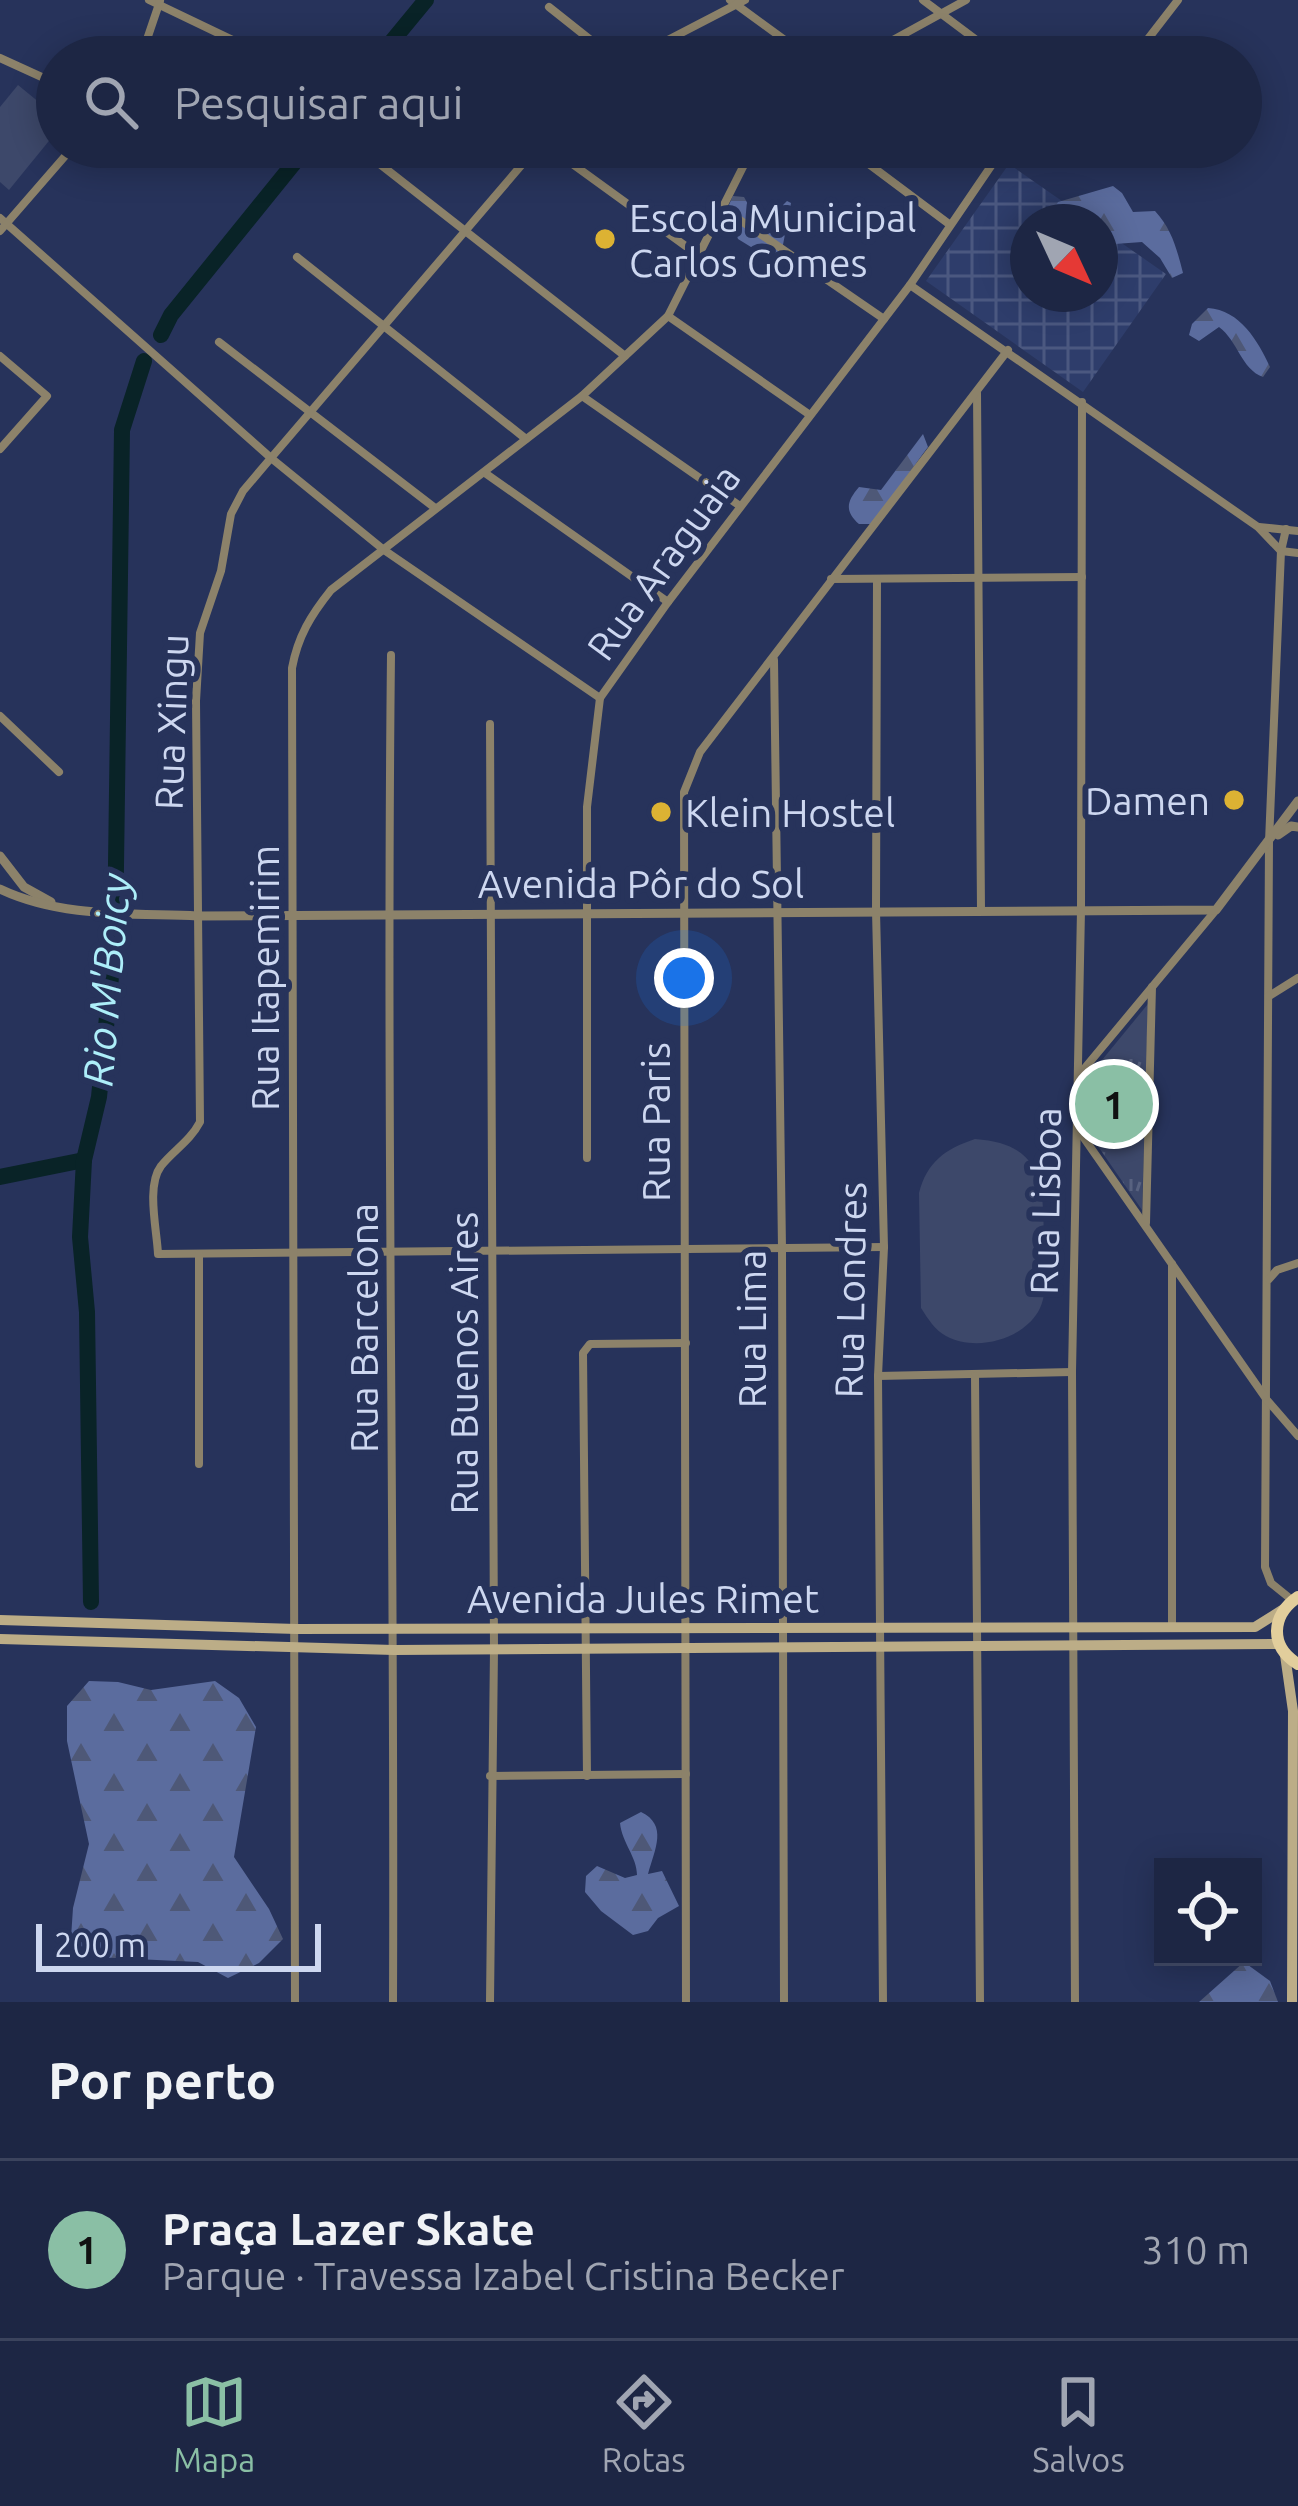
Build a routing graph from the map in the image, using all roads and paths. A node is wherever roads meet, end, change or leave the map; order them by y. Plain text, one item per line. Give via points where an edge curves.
1 (149, 0) edge
2 (922, 0) edge
3 (966, 0) edge
4 (1178, 0) edge
5 (737, 2) edge
6 (160, 3) edge
7 (549, 7) dead end
8 (941, 13) junction
9 (148, 36) edge
10 (226, 36) edge
11 (586, 36) edge
12 (674, 36) edge
13 (781, 36) edge
14 (900, 36) edge
15 (971, 36) edge
16 (1150, 36) edge
17 (0, 58) edge
18 (36, 74) edge
19 (54, 168) edge
20 (385, 168) edge
21 (518, 168) edge
22 (579, 168) edge
23 (741, 168) edge
24 (874, 168) edge
25 (989, 168) edge
26 (721, 207) junction
27 (2, 224) edge
28 (950, 224) junction
29 (463, 230) junction
30 (698, 255) junction
31 (297, 257) dead end
32 (910, 285) junction
33 (668, 316) junction
34 (884, 319) junction
35 (381, 326) junction
36 (219, 342) dead end
37 (1008, 350) junction
38 (0, 356) edge
39 (625, 356) junction
40 (977, 392) junction
41 (582, 396) junction
42 (1082, 402) junction
43 (311, 411) junction
44 (810, 415) junction
45 (526, 439) junction
46 (0, 449) edge
47 (271, 458) junction
48 (485, 473) junction
49 (740, 506) junction
50 (435, 508) junction
51 (1258, 527) junction
52 (1286, 530) junction
53 (1298, 531) edge
54 (384, 550) junction
55 (1281, 551) junction
56 (1298, 554) edge
57 (877, 578) junction
58 (979, 578) junction
59 (1082, 578) junction
60 (830, 579) junction
61 (668, 602) junction
62 (392, 655) dead end
63 (774, 656) junction
64 (600, 698) junction
65 (0, 716) edge
66 (490, 724) dead end
67 (59, 772) dead end
68 (1298, 801) edge
69 (1298, 827) edge
70 (1269, 842) junction
71 (3, 861) edge
72 (0, 885) edge
73 (67, 909) junction
74 (981, 910) junction
75 (1081, 910) junction
76 (1216, 910) junction
77 (876, 911) junction
78 (587, 913) junction
79 (685, 913) junction
80 (778, 913) junction
81 (491, 914) junction
82 (197, 916) junction
83 (293, 916) junction
84 (388, 916) junction
85 (1298, 978) edge
86 (1152, 987) junction
87 (1268, 996) junction
88 (1078, 1077) junction
89 (1078, 1130) junction
90 (587, 1159) dead end
91 (1146, 1224) junction
92 (884, 1247) junction
93 (782, 1248) junction
94 (492, 1250) junction
95 (393, 1251) junction
96 (685, 1251) junction
97 (296, 1253) junction
98 (199, 1254) junction
99 (1172, 1262) junction
100 (1298, 1263) edge
101 (1267, 1282) junction
102 (686, 1343) junction
103 (1072, 1372) junction
104 (878, 1376) junction
105 (975, 1376) junction
106 (1267, 1400) junction
107 (1298, 1436) edge
108 (200, 1464) dead end
109 (1290, 1602) edge
110 (0, 1620) edge
111 (977, 1626) junction
112 (683, 1627) junction
113 (781, 1627) junction
114 (880, 1627) junction
115 (1075, 1627) junction
116 (1172, 1627) junction
117 (394, 1628) junction
118 (494, 1628) junction
119 (586, 1628) junction
120 (296, 1629) junction
121 (0, 1639) edge
122 (977, 1643) junction
123 (1076, 1643) junction
124 (880, 1645) junction
125 (781, 1646) junction
126 (587, 1648) junction
127 (684, 1648) junction
128 (297, 1649) junction
129 (494, 1649) junction
130 (1281, 1649) junction
131 (394, 1650) junction
132 (1298, 1664) edge
133 (1298, 1691) edge
134 (1293, 1711) junction
135 (686, 1774) junction
136 (490, 1776) junction
137 (586, 1776) junction
138 (1296, 1885) edge
139 (296, 2002) edge
140 (393, 2002) edge
141 (490, 2002) edge
142 (686, 2002) edge
143 (784, 2002) edge
144 (883, 2002) edge
145 (980, 2002) edge
146 (1075, 2002) edge
147 (1292, 2002) edge

1 - 6 street
2 - 8 street
3 - 8 street
4 - 16 street
5 - 12 street
5 - 13 street
6 - 9 street
6 - 10 street
7 - 11 street
8 - 14 street
8 - 15 street
17 - 18 street
19 - 27 street
20 - 29 street
21 - 29 street, Rua Xingu
22 - 30 street
23 - 26 street, Rua Itapemirim
24 - 28 street
25 - 28 street, Rua Araguaia
26 - 30 street, Rua Itapemirim
26 - 34 street
27 - 47 street
28 - 32 street, Rua Araguaia
29 - 35 street, Rua Xingu
29 - 39 street
30 - 33 street, Rua Itapemirim
31 - 35 street
32 - 34 street, Rua Araguaia
32 - 37 street
33 - 39 street, Rua Itapemirim
33 - 44 street
34 - 44 street, Rua Araguaia
35 - 43 street, Rua Xingu
35 - 45 street
36 - 43 street
37 - 40 street, Rua Paris
37 - 42 street
38 - 46 street via 47,396
39 - 41 street, Rua Itapemirim
40 - 58 street
40 - 60 street, Rua Paris
41 - 45 street, Rua Itapemirim
41 - 49 street
42 - 51 street
42 - 59 street, Rua Lisboa
43 - 47 street, Rua Xingu
43 - 50 street
44 - 49 street, Rua Araguaia
45 - 48 street, Rua Itapemirim
47 - 54 street
47 - 82 street, Rua Xingu via 236,501 200,633
48 - 50 street, Rua Itapemirim
48 - 61 street
49 - 61 street, Rua Araguaia
50 - 54 street, Rua Itapemirim
51 - 52 street
51 - 55 street
52 - 53 street
52 - 55 street
54 - 64 street
54 - 83 street, Rua Itapemirim via 332,590 297,641
55 - 56 street
55 - 70 street
57 - 58 street
57 - 60 street
57 - 77 street, Rua Londres
58 - 59 street
58 - 74 street
59 - 75 street, Rua Lisboa
60 - 63 street, Rua Paris
61 - 64 street, Rua Araguaia
62 - 84 street, Rua Barcelona
63 - 79 street, Rua Paris via 689,772
63 - 80 street, Rua Lima
64 - 78 street, Rua Araguaia via 587,807
65 - 67 street
66 - 81 street, Rua Buenos Aires
68 - 70 street
69 - 70 street
70 - 76 street
70 - 87 street
71 - 72 street
71 - 73 street, Avenida Pôr do Sol via 36,897
72 - 73 street, Avenida Pôr do Sol
73 - 82 street, Avenida Pôr do Sol
74 - 75 street, Avenida Pôr do Sol
74 - 77 street, Avenida Pôr do Sol
75 - 76 street, Avenida Pôr do Sol
75 - 88 street, Rua Lisboa
76 - 86 street
77 - 80 street, Avenida Pôr do Sol
77 - 92 street, Rua Londres
78 - 79 street, Avenida Pôr do Sol
78 - 81 street, Avenida Pôr do Sol
78 - 90 street, Rua Araguaia
79 - 80 street, Avenida Pôr do Sol
79 - 96 street, Rua Paris
80 - 93 street, Rua Lima
81 - 84 street, Avenida Pôr do Sol
81 - 94 street, Rua Buenos Aires
82 - 83 street, Avenida Pôr do Sol
82 - 98 street, Rua Xingu via 200,1122 154,1180 158,1253
83 - 84 street, Avenida Pôr do Sol
83 - 97 street, Rua Itapemirim
84 - 95 street, Rua Barcelona
85 - 87 street
86 - 88 street
86 - 91 street
87 - 101 street
88 - 89 street, Rua Lisboa
89 - 91 street
89 - 103 street, Rua Lisboa
91 - 99 street
92 - 93 street
92 - 104 street, Rua Londres
93 - 96 street
93 - 113 street, Rua Lima
94 - 95 street
94 - 96 street
94 - 118 street, Rua Buenos Aires
95 - 97 street
95 - 117 street, Rua Barcelona
96 - 102 street, Rua Paris
97 - 98 street
97 - 120 street, Rua Itapemirim
98 - 108 street
99 - 106 street
99 - 116 street
100 - 101 street
101 - 106 street
102 - 112 street, Rua Paris
102 - 119 street via 590,1344 583,1353
103 - 105 street
103 - 115 street, Rua Lisboa
104 - 105 street
104 - 114 street, Rua Londres
105 - 111 street
106 - 107 street
106 - 109 street via 1265,1567
109 - 116 main road, Avenida Jules Rimet via 1255,1627
109 - 130 main road via 1276,1626
110 - 120 main road, Avenida Jules Rimet
111 - 114 main road, Avenida Jules Rimet
111 - 115 main road, Avenida Jules Rimet
111 - 122 street
112 - 113 main road, Avenida Jules Rimet
112 - 119 main road, Avenida Jules Rimet
112 - 127 street, Rua Paris
113 - 114 main road, Avenida Jules Rimet
113 - 125 street, Rua Lima
114 - 124 street, Rua Londres
115 - 116 main road, Avenida Jules Rimet
115 - 123 street, Rua Lisboa
117 - 118 main road, Avenida Jules Rimet
117 - 120 main road, Avenida Jules Rimet
117 - 131 street, Rua Barcelona
118 - 119 main road, Avenida Jules Rimet
118 - 129 street, Rua Buenos Aires
119 - 126 street
120 - 128 street, Rua Itapemirim
121 - 128 main road, Avenida Jules Rimet
122 - 123 main road, Avenida Jules Rimet
122 - 124 main road, Avenida Jules Rimet
122 - 145 street
123 - 130 main road, Avenida Jules Rimet
123 - 146 street, Rua Lisboa
124 - 125 main road, Avenida Jules Rimet
124 - 144 street, Rua Londres
125 - 127 main road, Avenida Jules Rimet
125 - 143 street, Rua Lima
126 - 127 main road, Avenida Jules Rimet
126 - 129 main road, Avenida Jules Rimet
126 - 137 street
127 - 135 street, Rua Paris
128 - 131 main road, Avenida Jules Rimet
128 - 139 street, Rua Itapemirim
129 - 131 main road, Avenida Jules Rimet
129 - 136 street, Rua Buenos Aires
130 - 132 main road
130 - 134 main road
131 - 140 street, Rua Barcelona
133 - 134 main road
134 - 138 main road
135 - 137 street
135 - 142 street, Rua Paris
136 - 137 street
136 - 141 street, Rua Buenos Aires
138 - 147 main road

